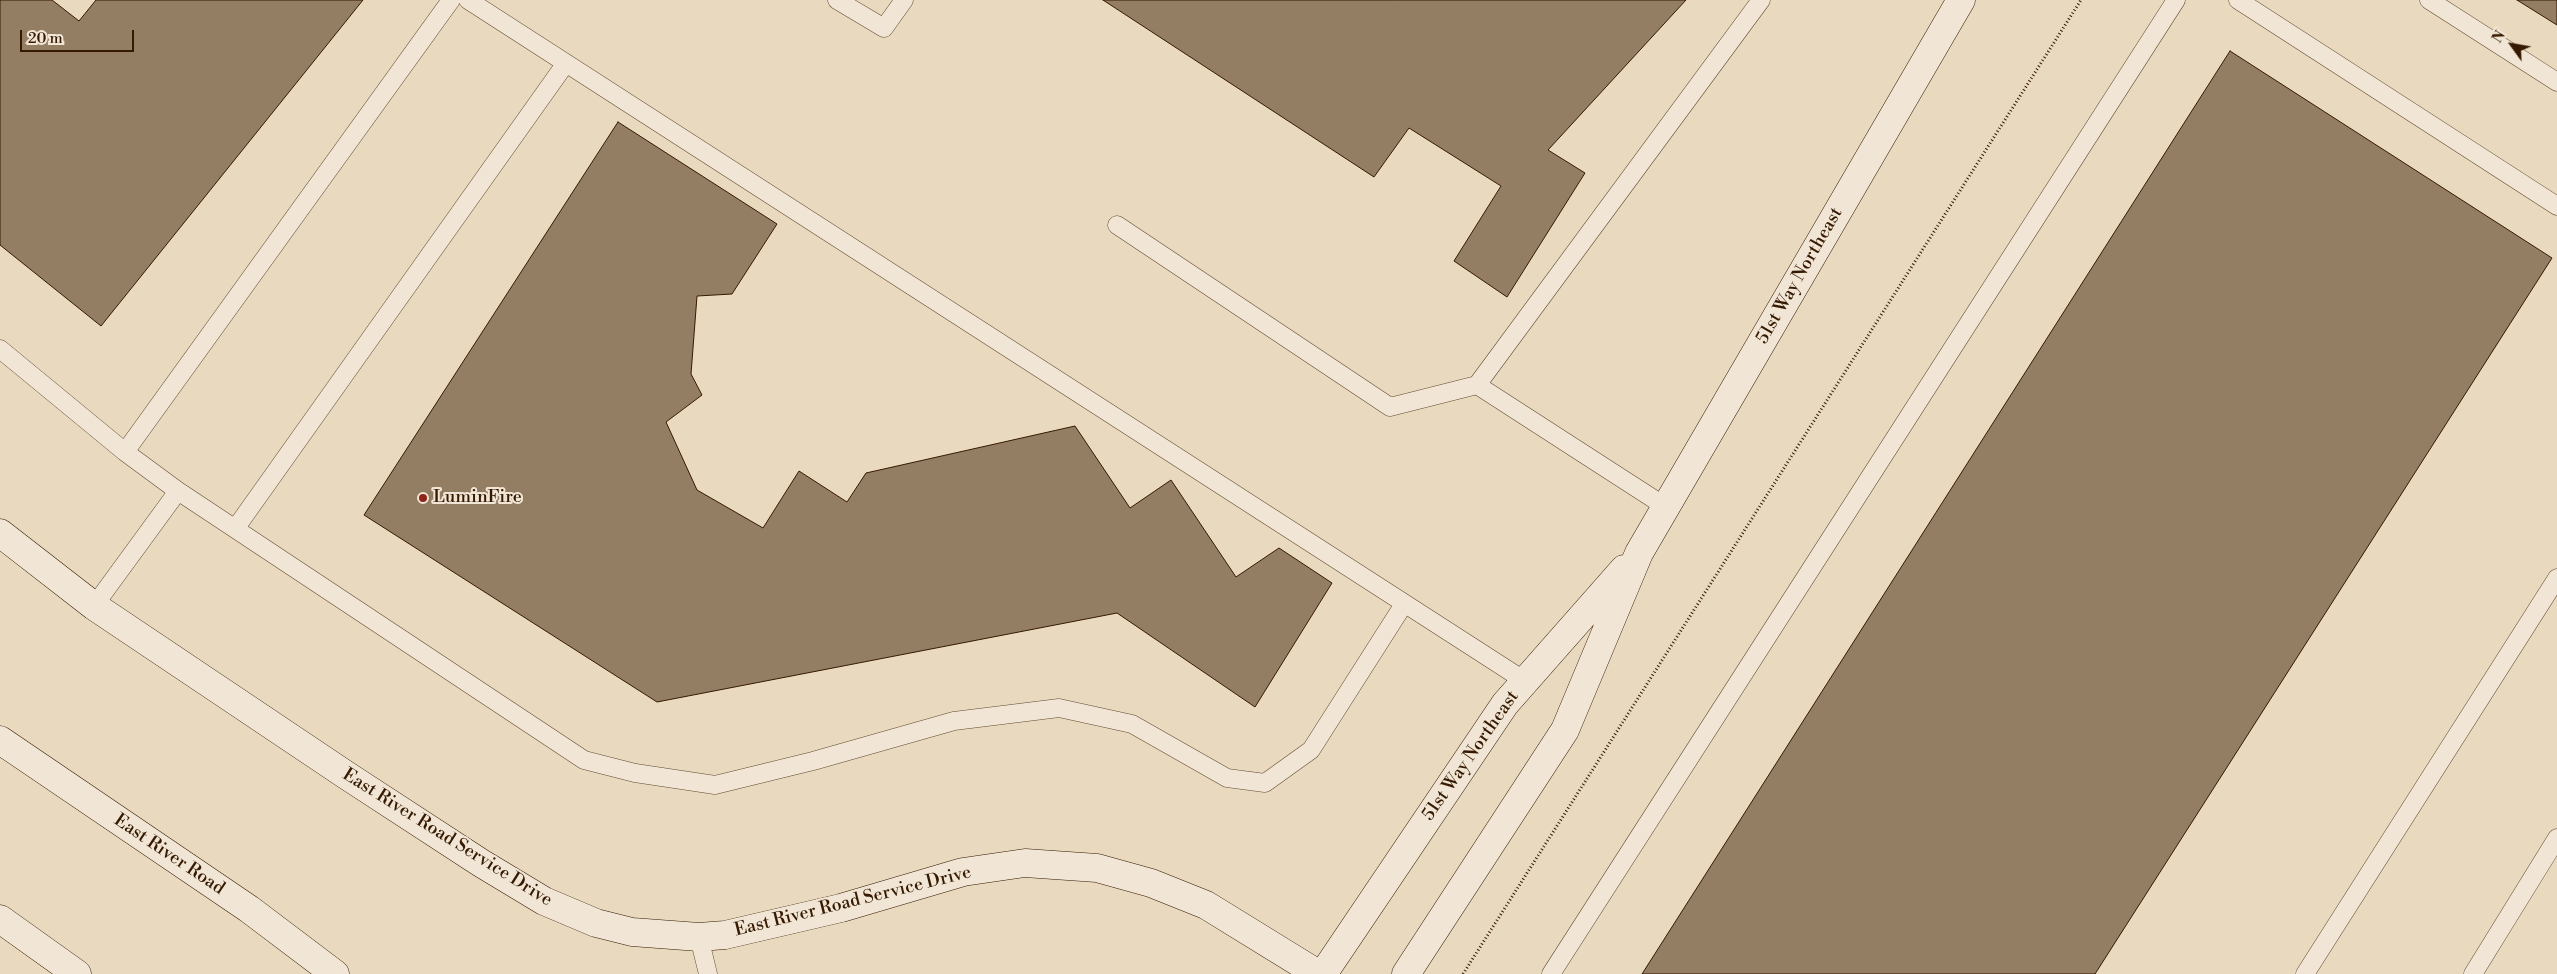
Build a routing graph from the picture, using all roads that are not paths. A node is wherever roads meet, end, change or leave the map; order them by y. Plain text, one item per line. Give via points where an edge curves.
1 (450, 0) edge
2 (468, 0) edge
3 (837, 0) edge
4 (904, 0) edge
5 (1761, 0) edge
6 (1961, 0) edge
7 (2176, 0) edge
8 (2238, 0) edge
9 (2429, 0) edge
10 (566, 63) junction
11 (2557, 82) edge
12 (2557, 206) edge
13 (1117, 225) dead end
14 (0, 349) edge
15 (1477, 385) junction
16 (125, 452) junction
17 (178, 491) junction
18 (1666, 507) junction
19 (235, 529) junction
20 (0, 533) edge
21 (1638, 553) junction
22 (2557, 578) edge
23 (1404, 604) junction
24 (94, 606) junction
25 (1525, 681) junction
26 (0, 740) edge
27 (2557, 838) edge
28 (0, 919) edge
29 (699, 937) junction
30 (77, 974) edge
31 (335, 974) edge
32 (708, 974) edge
33 (1318, 974) edge
34 (1323, 974) edge
35 (1406, 974) edge
36 (1552, 974) edge
37 (2305, 974) edge
38 (2473, 974) edge

1 - 16 lane
2 - 10 lane
3 - 4 lane via 884,28
5 - 15 lane
6 - 18 street, 51st Way Northeast
7 - 36 lane
8 - 12 lane
9 - 11 lane
10 - 19 lane
10 - 23 lane
13 - 15 lane via 1390,407
14 - 16 lane
15 - 18 lane
16 - 17 lane
17 - 19 lane
17 - 24 lane
18 - 21 street, 51st Way Northeast
19 - 23 lane via 584,760 635,773 715,785 954,721 1059,708 1132,724 1228,778 1265,783 1310,750
20 - 24 street, East River Road Service Drive
21 - 25 street, 51st Way Northeast
21 - 35 street, 51st Way Northeast via 1565,730
22 - 37 lane
23 - 25 lane
24 - 29 street, East River Road Service Drive via 346,775 544,901 596,923 632,932
25 - 34 street, 51st Way Northeast via 1505,704
26 - 31 street, East River Road via 248,909
27 - 38 lane
28 - 30 street
29 - 32 lane
29 - 33 street, East River Road Service Drive via 735,933 841,908 963,872 1025,863 1097,868 1151,883 1206,905

